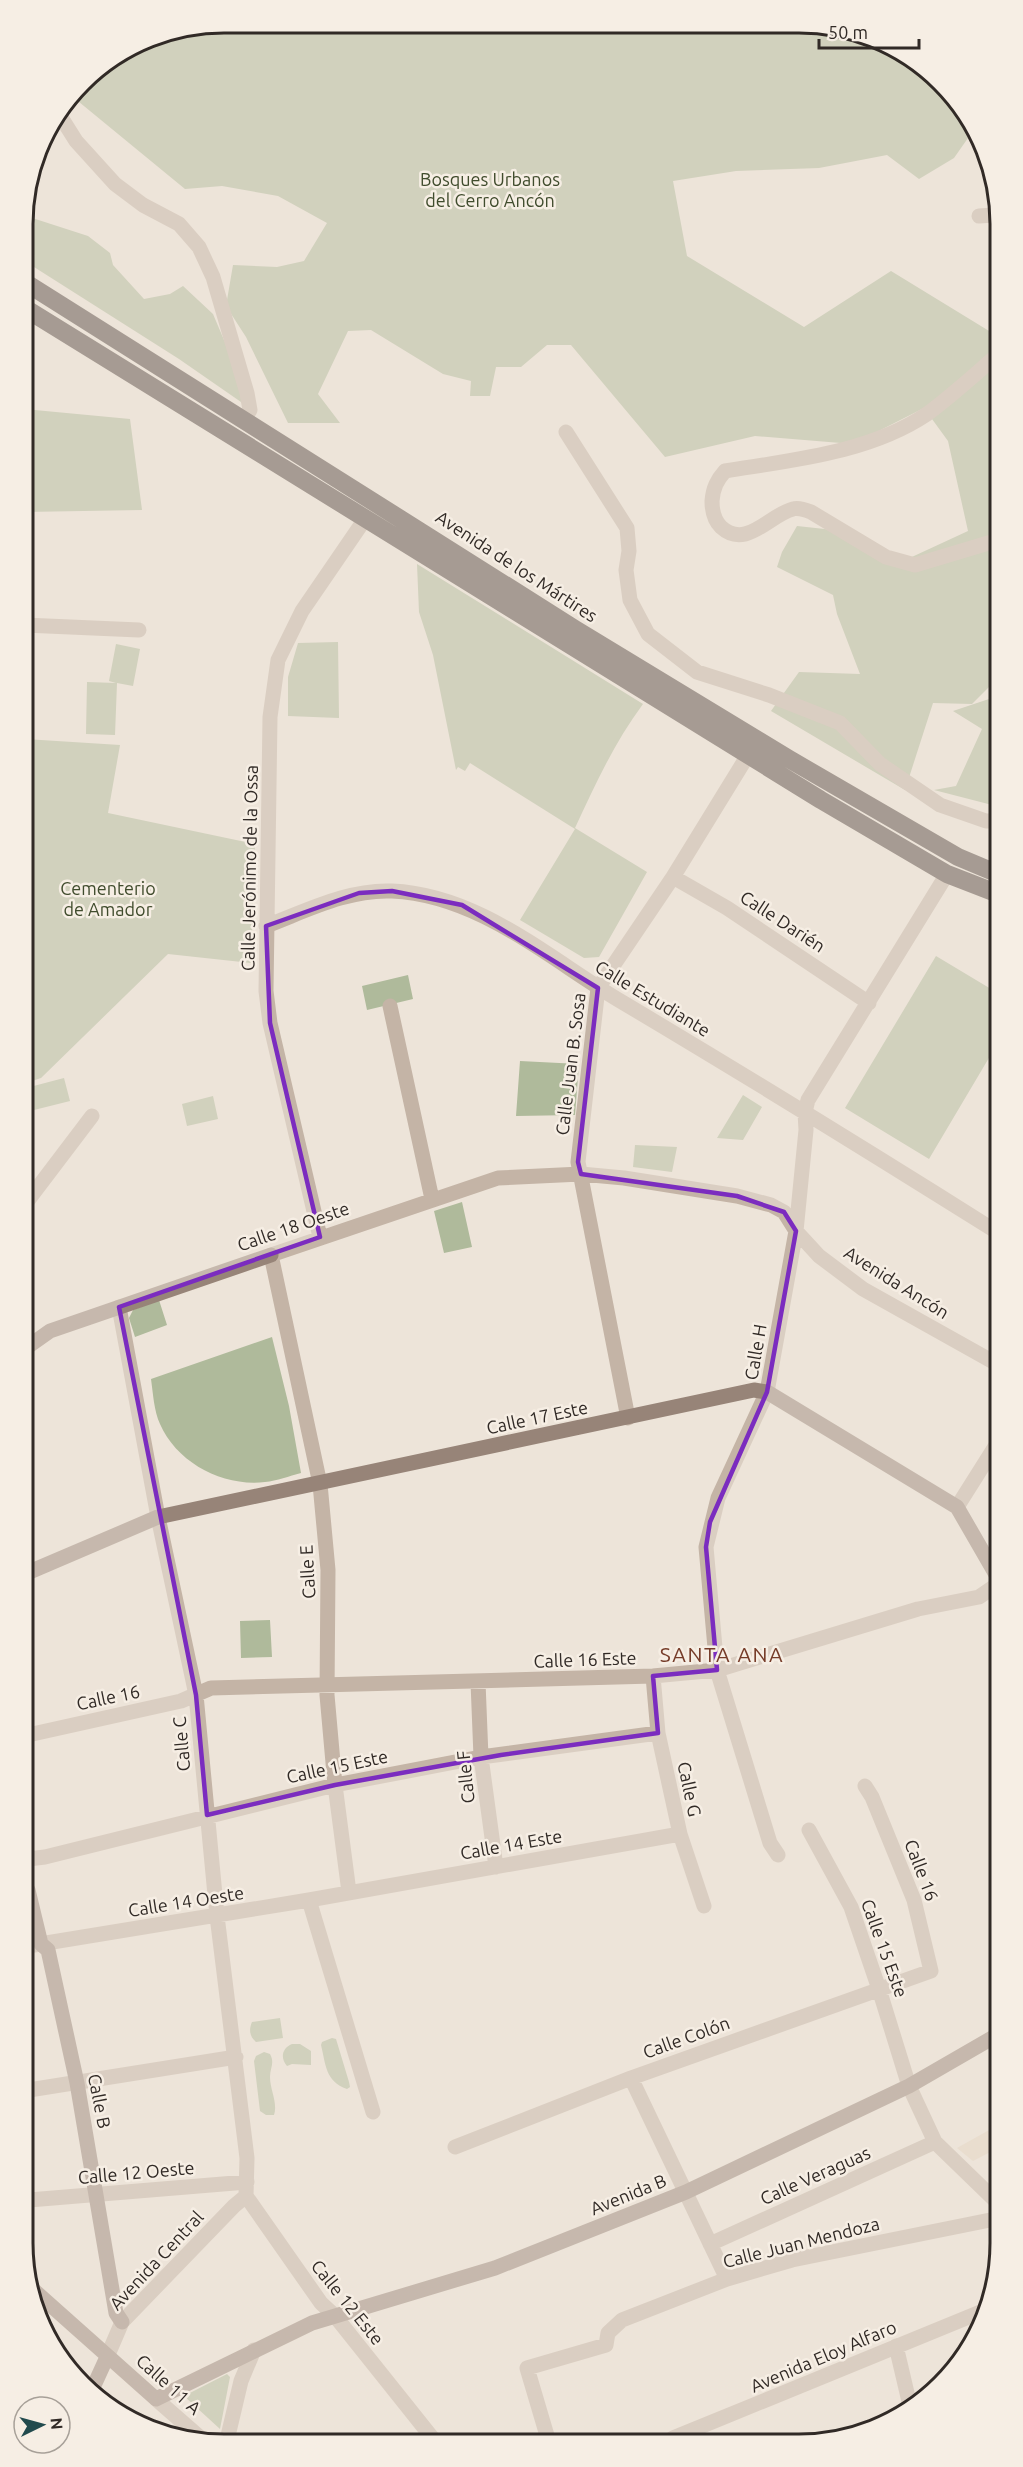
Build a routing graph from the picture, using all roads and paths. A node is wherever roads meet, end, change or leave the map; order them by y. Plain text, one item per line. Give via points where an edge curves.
1 (63, 121) edge
2 (33, 287) edge
3 (33, 313) edge
4 (990, 361) edge
5 (244, 419) junction
6 (566, 432) dead end
7 (365, 519) junction
8 (990, 542) edge
9 (33, 625) edge
10 (139, 630) dead end
11 (748, 755) junction
12 (990, 821) edge
13 (905, 826) junction
14 (990, 859) edge
15 (990, 870) edge
16 (947, 874) junction
17 (673, 877) junction
18 (990, 891) edge
19 (990, 900) edge
20 (266, 926) junction
21 (598, 988) junction
22 (869, 1003) junction
23 (390, 1006) dead end
24 (805, 1112) junction
25 (92, 1116) dead end
26 (581, 1174) junction
27 (33, 1194) edge
28 (432, 1199) junction
29 (990, 1228) edge
30 (796, 1231) junction
31 (320, 1237) junction
32 (271, 1255) junction
33 (119, 1307) junction
34 (33, 1343) edge
35 (990, 1360) edge
36 (767, 1392) junction
37 (628, 1418) junction
38 (990, 1455) edge
39 (320, 1484) junction
40 (957, 1507) junction
41 (159, 1517) junction
42 (990, 1564) edge
43 (33, 1571) edge
44 (990, 1590) edge
45 (717, 1670) junction
46 (653, 1676) junction
47 (478, 1682) junction
48 (328, 1684) junction
49 (196, 1695) junction
50 (658, 1733) junction
51 (33, 1734) edge
52 (481, 1757) junction
53 (335, 1785) junction
54 (865, 1786) dead end
55 (207, 1815) junction
56 (809, 1830) dead end
57 (680, 1834) junction
58 (778, 1855) dead end
59 (33, 1858) edge
60 (496, 1867) junction
61 (349, 1892) junction
62 (309, 1900) junction
63 (704, 1906) dead end
64 (217, 1916) junction
65 (33, 1929) edge
66 (35, 1945) edge
67 (931, 1971) joint
68 (879, 1989) junction
69 (990, 2039) edge
70 (236, 2057) junction
71 (631, 2078) junction
72 (77, 2083) junction
73 (909, 2086) junction
74 (33, 2089) edge
75 (373, 2112) dead end
76 (935, 2142) junction
77 (455, 2147) dead end
78 (246, 2189) junction
79 (686, 2192) junction
80 (990, 2195) edge
81 (97, 2196) junction
82 (33, 2200) edge
83 (990, 2220) edge
84 (710, 2244) junction
85 (727, 2279) junction
86 (42, 2298) edge
87 (976, 2314) edge
88 (335, 2316) junction
89 (122, 2322) junction
90 (896, 2346) junction
91 (254, 2350) junction
92 (107, 2358) junction
93 (95, 2384) edge
94 (156, 2399) junction
95 (909, 2399) edge
96 (192, 2431) edge
97 (228, 2434) edge
98 (429, 2434) edge
99 (547, 2434) edge
100 (685, 2434) edge

1 - 5 street via 115,184 179,224 199,247 213,277 247,393 250,410
2 - 5 highway, Avenida de los Mártires
3 - 7 highway
4 - 8 street via 926,414 887,434 857,446 725,471 713,492 712,507 716,522 737,535 750,533 793,509 802,509 886,557 915,565
5 - 13 highway, Avenida de los Mártires via 575,629
6 - 12 street via 627,528 630,600 648,634 697,672 840,723 880,764 940,805
7 - 11 highway
7 - 20 street, Calle Jerónimo de la Ossa via 302,611 278,660 270,717
9 - 10 street
11 - 16 highway
11 - 17 street, Calle Juan B. Sosa
13 - 14 highway
13 - 15 highway, Avenida de los Mártires
16 - 18 highway
16 - 19 highway
16 - 22 street, Calle H
17 - 21 street, Calle Juan B. Sosa
17 - 22 street, Calle Darién via 756,926
20 - 21 street, Calle Estudiante via 359,893 392,891 431,897 484,916
20 - 31 street, Calle Jerónimo de la Ossa via 270,1023
21 - 24 street, Calle Estudiante
21 - 26 street, Calle Juan B. Sosa via 578,1162
22 - 24 street, Calle H via 808,1100
23 - 28 street
24 - 29 street, Calle Estudiante
24 - 30 street, Calle H
25 - 27 street
26 - 28 street, Calle 18 Oeste via 498,1178
26 - 30 street, Avenida Ancón via 749,1199 784,1212
26 - 37 street, Calle Juan B. Sosa
28 - 31 street, Calle 18 Oeste
30 - 35 street, Avenida Ancón via 819,1256 863,1289
30 - 36 street, Calle H
31 - 32 street, Calle 18 Oeste
32 - 33 street, Calle 18 Oeste
32 - 39 street, Calle E
33 - 34 street, Calle 18 Oeste via 50,1331
33 - 41 street, Calle C
36 - 37 street, Calle 17 Este via 754,1390
36 - 40 street
36 - 45 street, Calle H via 710,1522 706,1547
37 - 39 street, Calle 17 Este
38 - 40 street
39 - 41 street, Calle 17 Este
39 - 48 street, Calle E via 328,1570
40 - 42 street
41 - 43 street, Calle 17 Este
41 - 49 street, Calle C
44 - 45 street, Calle 16 Este via 980,1597 918,1609
45 - 46 street, Calle 16 Este
45 - 58 street, Calle H via 770,1843
46 - 47 street, Calle 16 Este
46 - 50 street, Calle G
47 - 48 street, Calle 16 Este
47 - 52 street, Calle F
48 - 49 street, Calle 16 Este via 211,1688
48 - 53 street, Calle E
49 - 51 street, Calle 16
49 - 55 street, Calle C
50 - 52 street, Calle 15 Este
50 - 57 street, Calle G
52 - 53 street, Calle 15 Este
52 - 60 street, Calle F
53 - 55 street, Calle 15 Este
53 - 61 street, Calle E
54 - 67 street, Calle 16 via 914,1900
55 - 59 street, Calle 15 Este
55 - 64 street, Calle C
56 - 68 street, Calle 15 Este via 851,1907
57 - 60 street, Calle 14 Este
57 - 63 street, Calle G
60 - 61 street, Calle 14 Este
61 - 62 street, Calle 14 Oeste
62 - 64 street, Calle 14 Oeste
62 - 75 street
64 - 66 street, Calle 14 Oeste
64 - 70 street, Calle C
65 - 66 street, Calle B
66 - 72 street, Calle B via 48,1950
67 - 68 street, Calle Colón
68 - 71 street, Calle Colón
68 - 73 street, Calle 15 Este
69 - 73 street, Avenida B
70 - 72 street
70 - 78 street, Calle C via 247,2158
71 - 77 street, Calle Colón
71 - 79 street
72 - 74 street
72 - 81 street, Calle B
73 - 76 street
73 - 79 street, Avenida B
76 - 80 street
76 - 84 street, Calle Veraguas
78 - 81 street, Calle 12 Oeste
78 - 88 street, Calle 12 Este via 321,2303
78 - 89 street, Avenida Central
79 - 84 street
79 - 88 street, Avenida B via 495,2268
81 - 82 street, Calle 12 Oeste
81 - 89 street, Calle B via 116,2313
83 - 85 street, Calle Juan Mendoza via 792,2260
84 - 85 street
85 - 99 street, Calle Juan Mendoza via 622,2320 608,2333 606,2345 527,2368
86 - 92 street, Calle 11 A
87 - 90 street, Avenida Eloy Alfaro
88 - 91 street, Avenida B
88 - 98 street, Calle 12 Este
89 - 92 street, Avenida Central
90 - 95 street
90 - 100 street, Avenida Eloy Alfaro
91 - 94 street, Avenida B
91 - 97 street via 241,2380
92 - 93 street, Avenida Central
92 - 94 street, Calle 11 A
94 - 96 street, Calle 11 A

